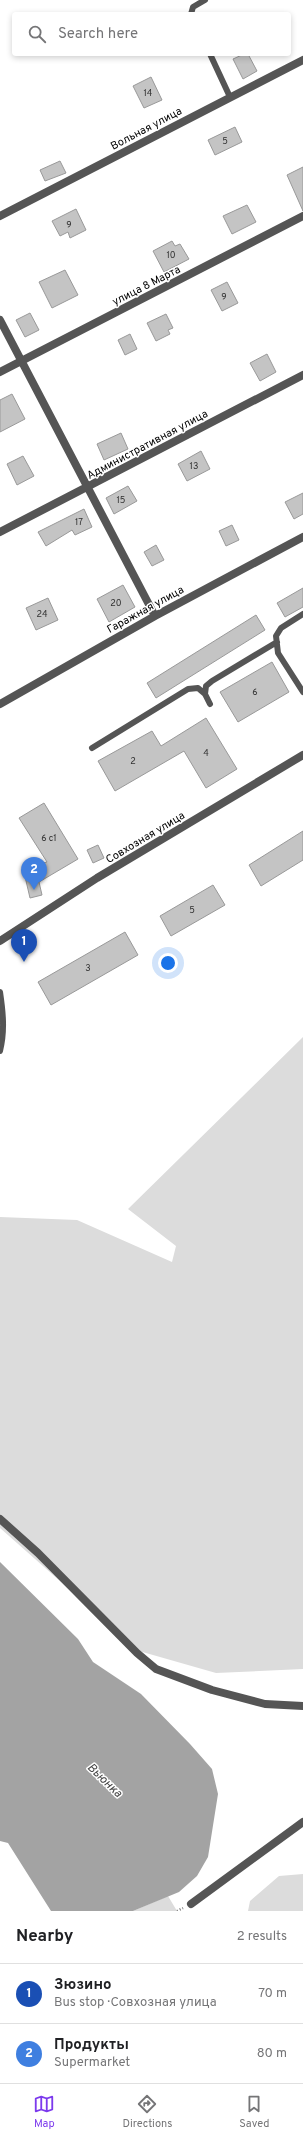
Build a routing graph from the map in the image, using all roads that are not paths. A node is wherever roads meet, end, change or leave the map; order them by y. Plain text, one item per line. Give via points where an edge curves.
1 (205, 0) edge
2 (192, 12) edge
3 (211, 56) edge
4 (303, 60) edge
5 (230, 97) junction
6 (0, 216) edge
7 (303, 216) edge
8 (0, 320) edge
9 (21, 361) junction
10 (0, 372) edge
11 (303, 375) edge
12 (89, 487) junction
13 (0, 532) edge
14 (303, 537) edge
15 (303, 614) edge
16 (155, 616) junction
17 (276, 642) junction
18 (303, 692) edge
19 (205, 694) junction
20 (0, 704) edge
21 (210, 704) dead end
22 (92, 748) dead end
23 (303, 755) edge
24 (0, 941) edge
25 (0, 992) edge
26 (0, 1051) edge
27 (0, 1519) edge
28 (303, 1706) edge
29 (303, 1822) edge
30 (190, 1904) dead end

1 - 2 lane via 193,7
3 - 5 lane
4 - 5 street, Вольная улица
5 - 6 street, Вольная улица
7 - 9 street, улица 8 Марта
8 - 9 street
9 - 10 street, улица 8 Марта
9 - 12 street
11 - 12 street, Административная улица
12 - 13 street, Административная улица
12 - 16 street
14 - 16 street, Гаражная улица
15 - 17 lane via 281,628 276,636
16 - 20 street, Гаражная улица
17 - 18 lane via 278,652
17 - 19 lane via 212,681 206,686
19 - 21 lane
19 - 22 lane via 198,688 188,689
23 - 24 street, Совхозная улица via 97,878
25 - 26 lane via 3,1038
27 - 28 street via 156,1670 212,1690 258,1702
29 - 30 street

